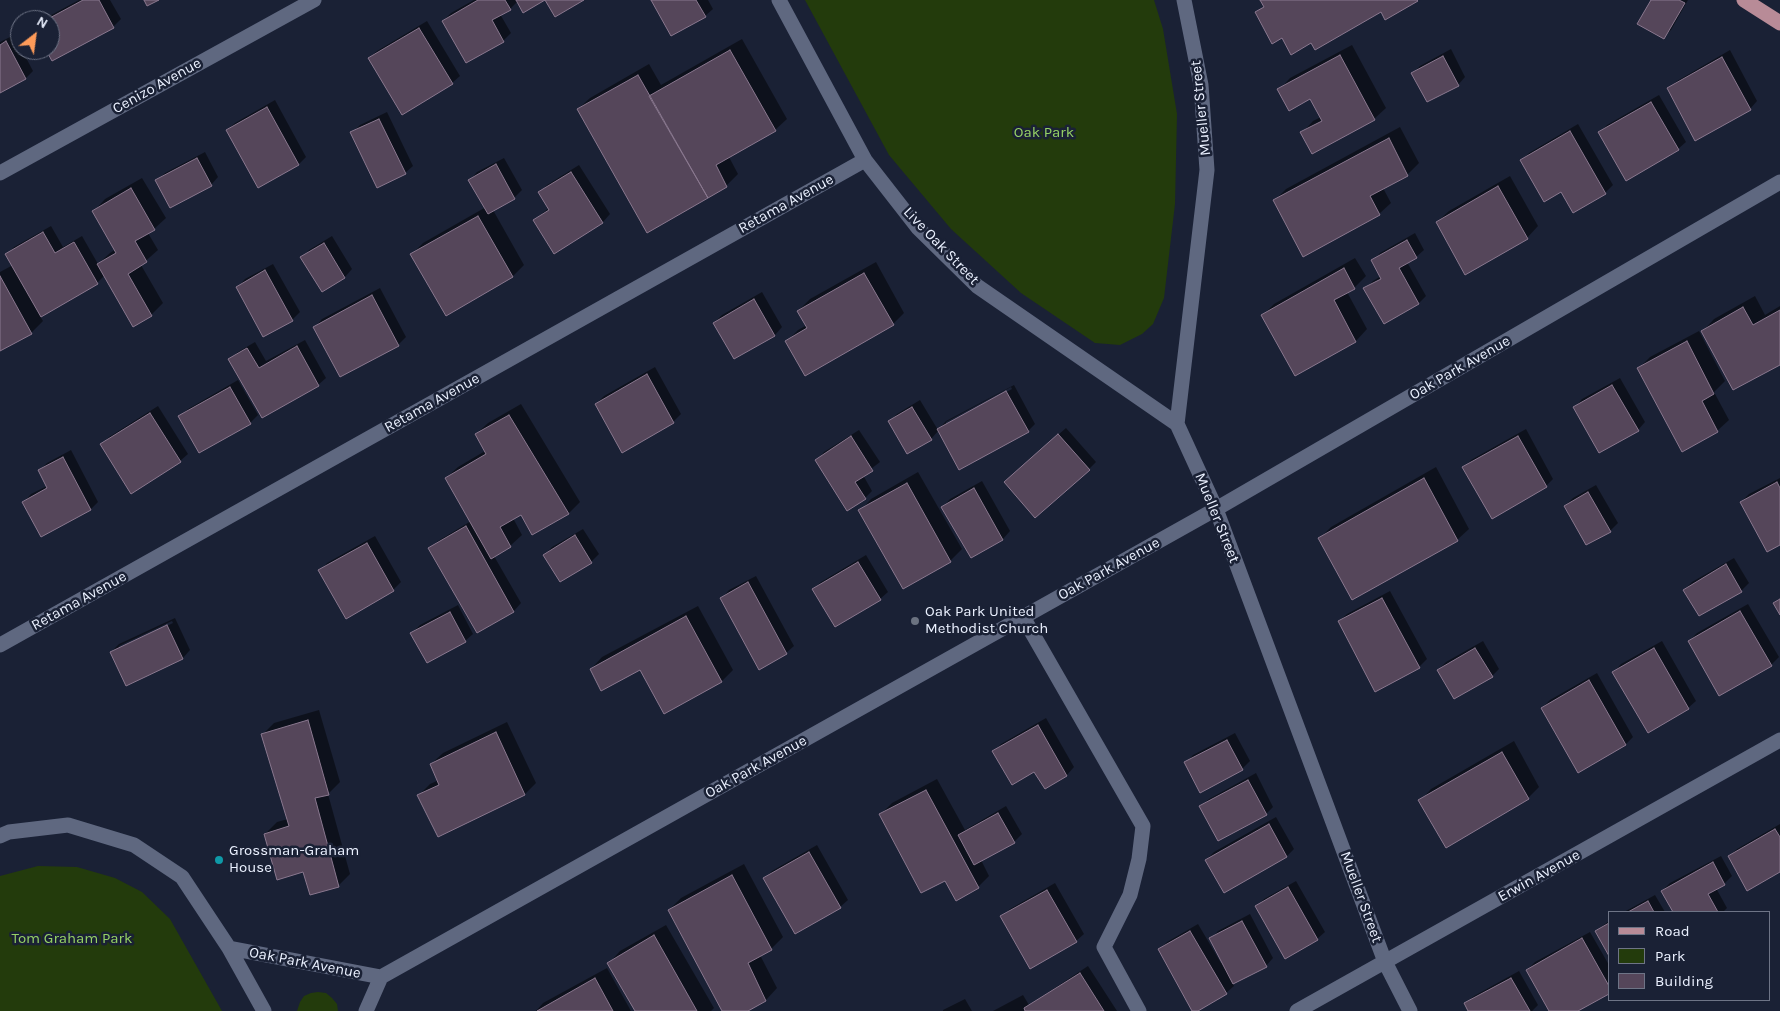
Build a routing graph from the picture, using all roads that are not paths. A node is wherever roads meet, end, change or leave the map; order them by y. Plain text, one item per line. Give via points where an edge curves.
1 (314, 0) edge
2 (779, 0) edge
3 (1184, 0) edge
4 (1744, 0) edge
5 (1780, 23) edge
6 (865, 160) junction
7 (0, 173) edge
8 (1780, 182) edge
9 (1177, 424) junction
10 (1216, 510) junction
11 (1023, 618) junction
12 (0, 645) edge
13 (1780, 740) edge
14 (0, 836) edge
15 (229, 948) junction
16 (1385, 962) junction
17 (381, 977) junction
18 (264, 1011) edge
19 (366, 1011) edge
20 (1139, 1011) edge
21 (1297, 1011) edge
22 (1410, 1011) edge

1 - 7 street, Cenizo Avenue
2 - 6 street, Live Oak Street
3 - 9 street, Mueller Street via 1201,85 1207,170
4 - 5 main road
6 - 9 street, Live Oak Street via 918,228 978,286
6 - 12 street, Retama Avenue
8 - 10 street, Oak Park Avenue
9 - 10 street, Mueller Street
10 - 11 street, Oak Park Avenue
10 - 16 street, Mueller Street
11 - 17 street, Oak Park Avenue
11 - 20 street via 1143,826 1130,895 1104,947
13 - 16 street, Erwin Avenue
14 - 15 street, Oak Park Avenue via 8,832 68,825 134,845 182,877
15 - 17 street, Oak Park Avenue
15 - 18 street, Oak Park Avenue
16 - 21 street, Erwin Avenue
16 - 22 street, Mueller Street
17 - 19 street, Oak Park Avenue

